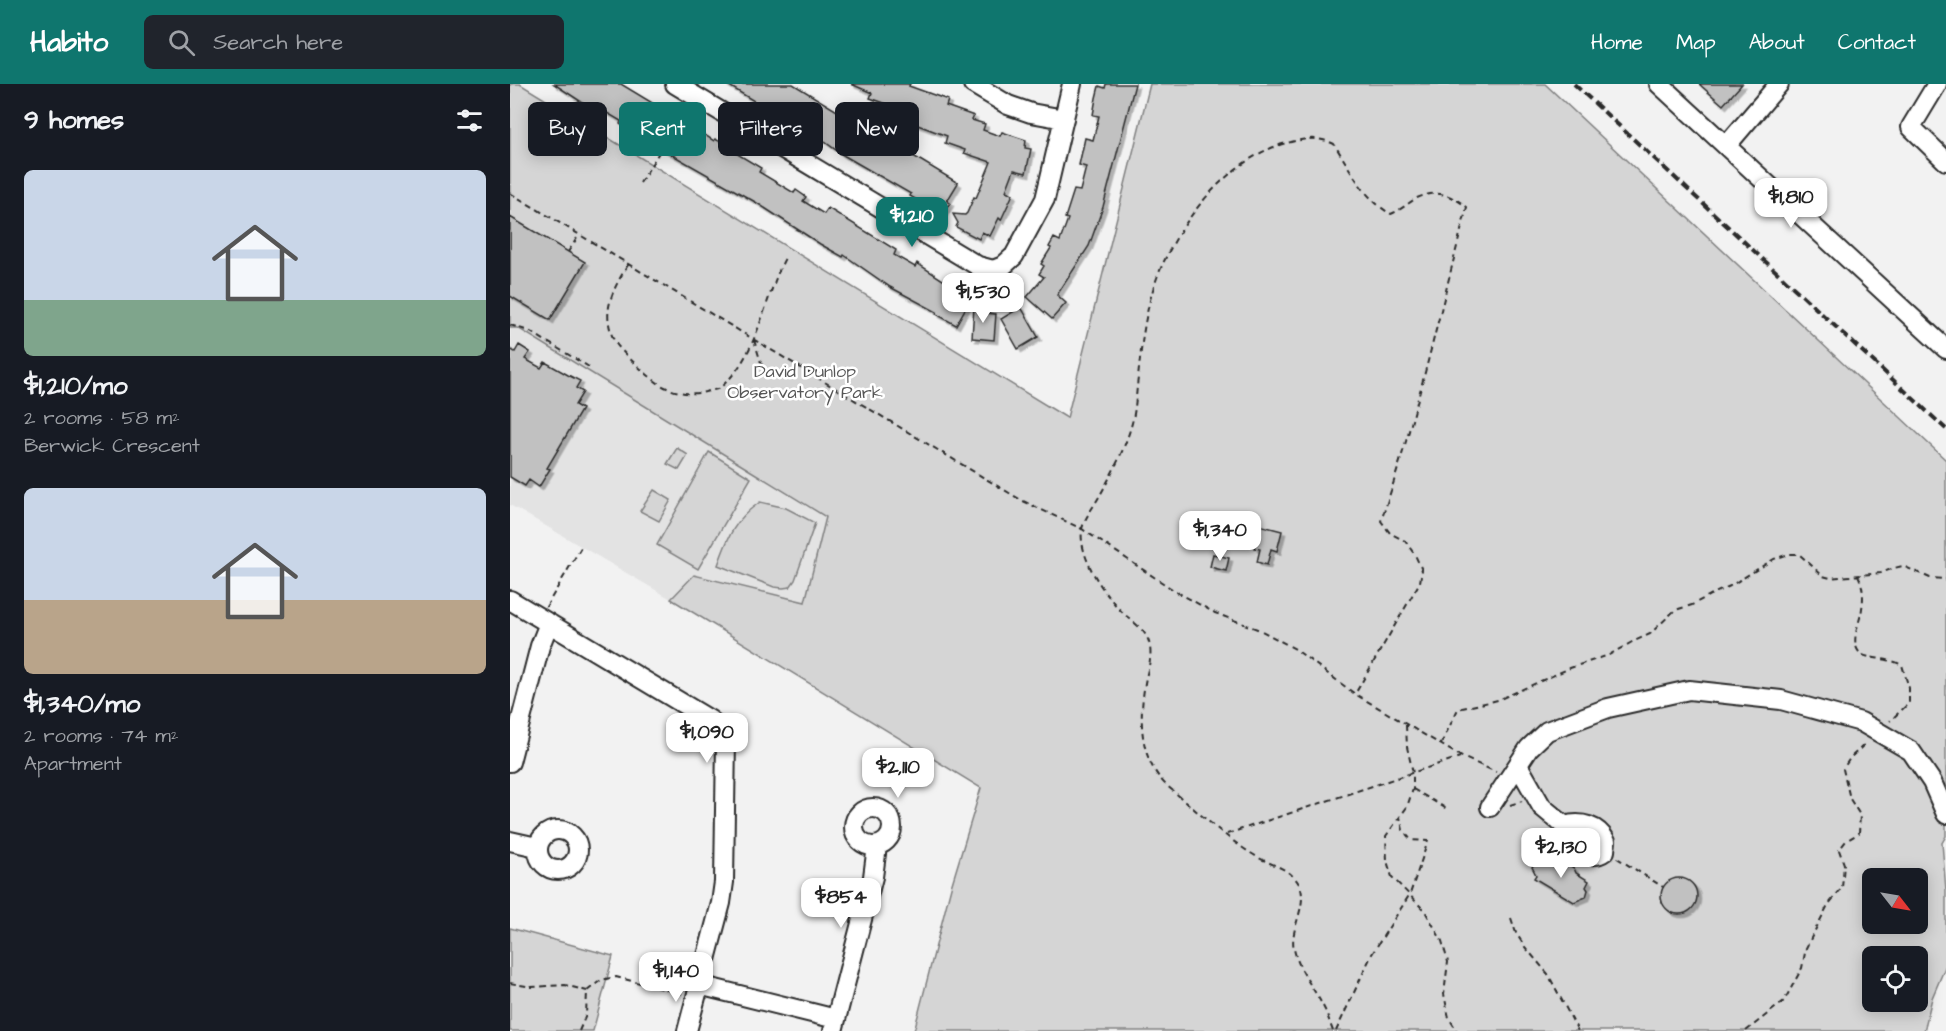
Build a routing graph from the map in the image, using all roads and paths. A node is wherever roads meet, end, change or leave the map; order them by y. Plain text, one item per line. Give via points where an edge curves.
1 (675, 84) edge
2 (973, 84) edge
3 (1072, 84) edge
4 (1659, 84) edge
5 (1779, 84) edge
6 (1937, 84) edge
7 (694, 96) junction
8 (1064, 119) junction
9 (1727, 145) junction
10 (1946, 161) edge
11 (640, 183) dead end
12 (510, 193) edge
13 (579, 235) junction
14 (568, 252) dead end
15 (786, 256) dead end
16 (628, 265) junction
17 (510, 325) edge
18 (753, 338) junction
19 (1946, 349) edge
20 (762, 366) dead end
21 (589, 367) dead end
22 (1082, 529) junction
23 (583, 544) dead end
24 (1858, 575) junction
25 (1946, 579) edge
26 (510, 600) edge
27 (544, 621) junction
28 (1355, 694) junction
29 (1406, 725) junction
30 (1879, 732) junction
31 (1441, 744) junction
32 (1462, 757) junction
33 (510, 762) edge
34 (1514, 771) junction
35 (1413, 773) junction
36 (1413, 789) junction
37 (1536, 797) junction
38 (1499, 806) joint
39 (1447, 809) dead end
40 (1946, 814) edge
41 (1400, 817) junction
42 (1565, 826) junction
43 (1227, 834) junction
44 (510, 841) edge
45 (877, 846) dead end
46 (537, 847) dead end
47 (1605, 851) junction
48 (1663, 887) dead end
49 (1410, 894) junction
50 (1511, 918) dead end
51 (510, 982) edge
52 (692, 990) junction
53 (587, 991) junction
54 (834, 1025) edge
55 (579, 1031) edge
56 (687, 1031) edge
57 (1334, 1031) edge
58 (1457, 1031) edge
59 (1578, 1031) edge
60 (1746, 1031) edge

1 - 7 street
2 - 8 street via 1008,105
3 - 8 street
4 - 9 street
5 - 9 street
6 - 10 street via 1911,127
7 - 8 street via 978,266 993,270 1014,256 1045,199
7 - 11 path
9 - 19 street
12 - 13 path
13 - 14 path
13 - 16 path
15 - 18 path
16 - 18 path
16 - 18 path via 612,295 609,323 615,343 661,385 681,393 719,389 734,375
17 - 21 path via 529,331
18 - 20 path
18 - 22 path via 1021,500
22 - 28 path via 1205,608 1295,649
22 - 28 path via 1115,468 1132,422 1143,328 1152,291 1180,232 1220,183 1257,153 1312,138 1334,144 1368,196 1391,214 1416,199 1452,195 1467,207 1414,416 1381,521 1415,555 1422,570 1420,582
22 - 43 path via 1092,571 1121,611 1148,636 1150,659 1141,730 1150,765 1166,785
23 - 27 path
24 - 25 path via 1903,567 1930,578
24 - 30 path via 1863,605 1855,636 1858,651 1902,665 1909,687 1909,703
24 - 31 path via 1823,576 1799,554 1774,559 1730,586 1675,610 1650,634 1610,655 1569,668 1498,700 1462,707
26 - 27 street
27 - 33 street
27 - 52 street via 710,720 726,738 724,882 721,903
28 - 29 path
29 - 31 path
29 - 35 path
30 - 34 street via 1861,722 1781,700 1689,690 1608,708 1547,731 1529,748
30 - 40 street via 1911,751 1932,782
30 - 60 path via 1850,758 1844,769 1850,799 1860,815 1858,833 1839,850 1844,864 1842,888 1828,905 1784,1001
31 - 32 path
32 - 34 path
32 - 35 path
34 - 37 street
34 - 38 street
35 - 36 path
35 - 43 path
36 - 39 path
36 - 41 path
37 - 38 path
37 - 42 street
41 - 49 path via 1386,836 1387,861 1392,876
41 - 49 path via 1403,831 1411,840 1428,841
42 - 47 street via 1569,840 1581,851 1598,855
42 - 47 street via 1579,823 1598,832 1606,842
43 - 57 path via 1261,860 1292,875 1300,887 1293,947
44 - 46 street
45 - 54 street via 873,877
47 - 48 path
49 - 57 path via 1372,954
49 - 58 path via 1442,941 1448,962 1444,994 1449,1018
50 - 59 path via 1516,933 1548,974
51 - 53 path via 531,987 565,985
52 - 53 path via 616,977 601,980
52 - 54 street
52 - 56 street
53 - 55 path via 586,1015

